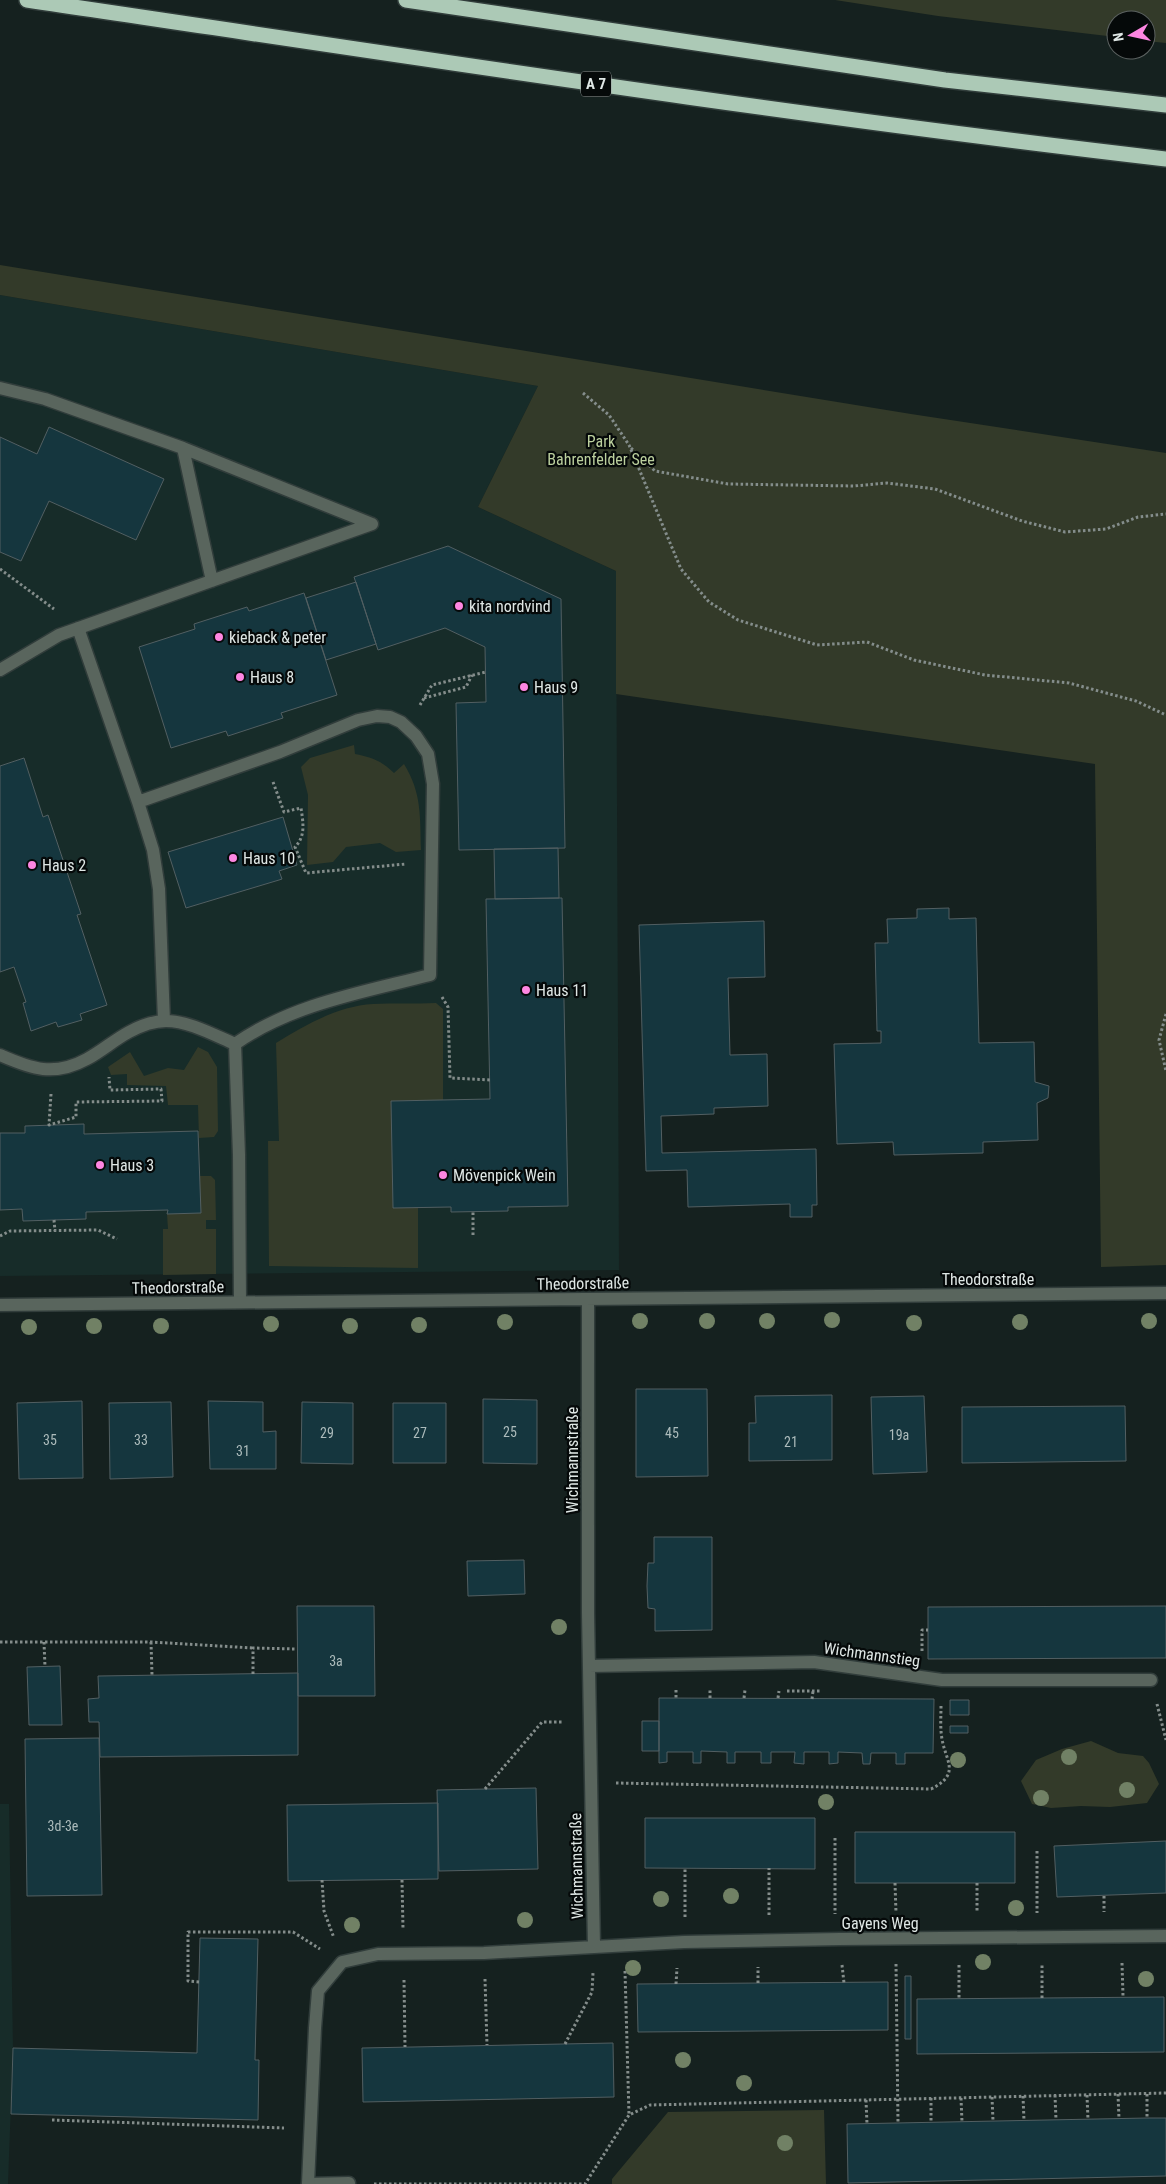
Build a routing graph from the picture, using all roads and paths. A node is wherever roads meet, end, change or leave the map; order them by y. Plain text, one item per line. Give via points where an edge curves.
1 (27, 0) edge
2 (406, 0) edge
3 (1166, 105) edge
4 (1166, 160) edge
5 (0, 388) edge
6 (583, 393) dead end
7 (629, 445) junction
8 (183, 448) junction
9 (1166, 514) edge
10 (0, 569) edge
11 (212, 581) junction
12 (78, 628) junction
13 (0, 670) edge
14 (486, 672) dead end
15 (472, 675) junction
16 (424, 698) junction
17 (1166, 715) edge
18 (407, 728) junction
19 (264, 758) junction
20 (138, 802) junction
21 (432, 863) junction
22 (430, 975) junction
23 (1166, 1014) edge
24 (164, 1021) junction
25 (235, 1044) junction
26 (97, 1052) junction
27 (0, 1055) edge
28 (1166, 1071) edge
29 (490, 1080) dead end
30 (52, 1107) dead end
31 (473, 1212) dead end
32 (54, 1220) dead end
33 (55, 1231) junction
34 (473, 1234) dead end
35 (0, 1236) edge
36 (117, 1239) dead end
37 (1166, 1294) edge
38 (588, 1299) junction
39 (240, 1302) junction
40 (0, 1305) edge
41 (928, 1630) dead end
42 (0, 1642) edge
43 (44, 1642) junction
44 (151, 1642) junction
45 (253, 1648) junction
46 (297, 1649) dead end
47 (922, 1655) dead end
48 (44, 1666) dead end
49 (589, 1666) junction
50 (253, 1674) dead end
51 (152, 1675) dead end
52 (942, 1680) junction
53 (1151, 1680) joint
54 (676, 1689) dead end
55 (710, 1690) dead end
56 (744, 1690) dead end
57 (779, 1691) dead end
58 (813, 1691) dead end
59 (676, 1698) dead end
60 (710, 1698) dead end
61 (744, 1698) dead end
62 (778, 1698) dead end
63 (812, 1699) dead end
64 (590, 1722) junction
65 (1166, 1740) edge
66 (590, 1782) junction
67 (485, 1789) dead end
68 (835, 1838) dead end
69 (1037, 1851) dead end
70 (769, 1868) dead end
71 (685, 1869) dead end
72 (322, 1880) dead end
73 (402, 1880) dead end
74 (895, 1883) dead end
75 (1104, 1896) dead end
76 (1104, 1916) dead end
77 (1166, 1936) edge
78 (1121, 1937) junction
79 (1040, 1938) junction
80 (896, 1939) junction
81 (958, 1939) junction
82 (835, 1940) junction
83 (768, 1941) junction
84 (684, 1942) junction
85 (625, 1946) junction
86 (594, 1947) junction
87 (484, 1953) junction
88 (403, 1954) junction
89 (342, 1962) junction
90 (199, 1982) dead end
91 (1123, 1996) dead end
92 (1042, 1998) dead end
93 (959, 1999) dead end
94 (565, 2044) dead end
95 (487, 2045) dead end
96 (405, 2047) dead end
97 (1166, 2093) edge
98 (1118, 2094) junction
99 (1147, 2094) junction
100 (1055, 2095) junction
101 (1087, 2095) junction
102 (992, 2096) junction
103 (1023, 2096) junction
104 (931, 2098) junction
105 (961, 2098) junction
106 (897, 2099) junction
107 (866, 2100) junction
108 (629, 2115) junction
109 (1147, 2118) dead end
110 (1119, 2119) dead end
111 (52, 2120) dead end
112 (1056, 2120) dead end
113 (1088, 2120) dead end
114 (994, 2121) dead end
115 (1024, 2121) dead end
116 (962, 2122) dead end
117 (898, 2123) dead end
118 (931, 2123) dead end
119 (867, 2124) dead end
120 (310, 2129) junction
121 (308, 2184) edge
122 (349, 2184) edge

1 - 4 highway, A 7 via 609,86
2 - 3 highway via 945,80
5 - 8 street via 45,399
6 - 7 path via 609,416
7 - 9 path via 655,470 728,484 854,486 887,483 935,489 1022,521 1065,532 1106,529 1138,517
7 - 17 path via 681,568 709,602 738,620 817,644 867,642 914,660 985,675 1069,682 1136,701
8 - 11 street
8 - 11 street via 372,524
10 - 12 path
11 - 12 street
12 - 13 street via 59,635
12 - 20 street
14 - 15 path
15 - 16 path via 466,687
15 - 16 path via 432,684
16 - 18 path
18 - 19 street via 390,717 358,720
18 - 21 street via 428,754 434,784
19 - 20 street
19 - 21 path via 284,812 301,808 302,840 295,847 306,873
20 - 24 street via 159,888
21 - 22 street
22 - 25 street via 321,1003 256,1029
22 - 29 path via 448,1007 450,1078
23 - 28 path via 1159,1040
24 - 25 street via 199,1029
24 - 26 street via 140,1026
25 - 39 street
26 - 27 street via 88,1059 51,1071 22,1065
26 - 30 path via 109,1076 110,1090 162,1089 162,1101 76,1102 76,1117 50,1125
31 - 34 path
32 - 33 path
33 - 35 path via 10,1231
33 - 36 path via 98,1230
37 - 38 street, Theodorstraße
38 - 39 street, Theodorstraße
38 - 49 street, Wichmannstraße
39 - 40 street, Theodorstraße
41 - 47 path via 922,1630
42 - 43 path
43 - 44 path
43 - 48 path
44 - 45 path
44 - 51 path
45 - 46 path
45 - 50 path
49 - 52 street, Wichmannstieg via 814,1662
49 - 64 street, Wichmannstraße
52 - 53 street, Wichmannstieg
52 - 66 path via 942,1737 950,1772 941,1784 931,1789
53 - 65 path
54 - 59 path
55 - 60 path
56 - 61 path
57 - 62 path
58 - 63 path
64 - 66 street, Wichmannstraße
64 - 67 path via 542,1722
66 - 86 street, Wichmannstraße
68 - 82 path
69 - 79 path
70 - 83 path
71 - 84 path
72 - 89 path via 324,1911
73 - 88 path
74 - 80 path
75 - 76 path
77 - 78 street, Gayens Weg
78 - 79 street, Gayens Weg
78 - 91 path
79 - 81 street, Gayens Weg
79 - 92 path
80 - 81 street, Gayens Weg
80 - 82 street, Gayens Weg
80 - 106 path
81 - 93 path
82 - 83 street, Gayens Weg
83 - 84 street, Gayens Weg
84 - 85 street, Gayens Weg
85 - 86 street, Gayens Weg
85 - 108 path
86 - 87 street
86 - 94 path via 592,1992
87 - 88 street
87 - 95 path
88 - 89 street via 378,1954
88 - 96 path
89 - 90 path via 293,1932 188,1932 188,1981
89 - 120 street via 318,1991
97 - 99 path
98 - 99 path
98 - 101 path
98 - 110 path
99 - 109 path
100 - 101 path
100 - 103 path
100 - 112 path
101 - 113 path
102 - 103 path
102 - 105 path
102 - 114 path
103 - 115 path
104 - 105 path
104 - 106 path
104 - 118 path
105 - 116 path
106 - 107 path
106 - 117 path
107 - 108 path via 650,2105
107 - 119 path
108 - 122 path via 585,2184
111 - 120 path
120 - 121 street
121 - 122 street

